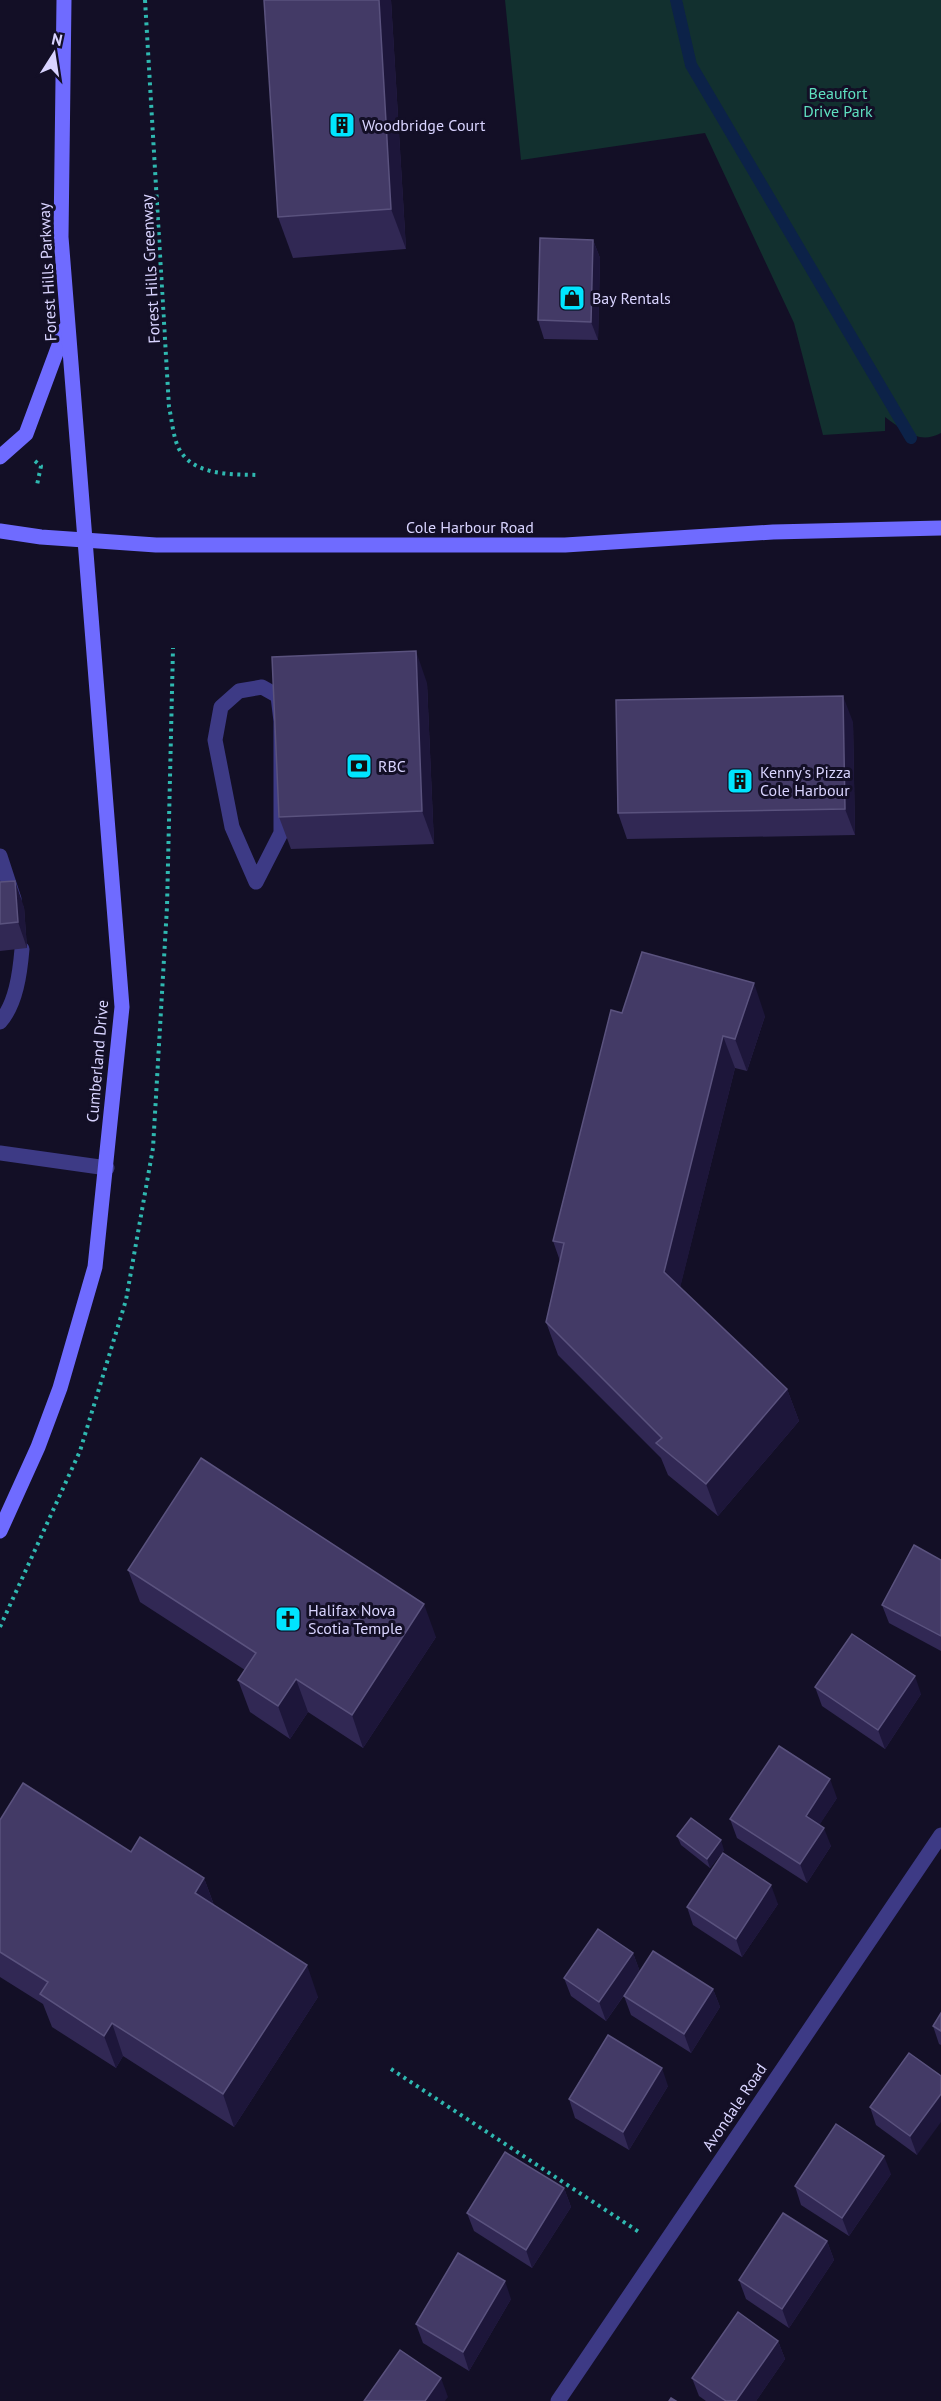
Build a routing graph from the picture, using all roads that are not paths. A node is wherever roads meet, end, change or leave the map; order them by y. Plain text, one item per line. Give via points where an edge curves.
1 (64, 0) edge
2 (67, 323) junction
3 (0, 457) edge
4 (941, 528) edge
5 (0, 531) edge
6 (85, 541) junction
7 (0, 856) edge
8 (256, 882) joint
9 (17, 907) edge
10 (22, 949) dead end
11 (0, 1022) edge
12 (0, 1153) edge
13 (107, 1168) junction
14 (2, 1519) edge
15 (941, 1834) edge
16 (558, 2401) edge

1 - 2 main road, Forest Hills Parkway via 61,237
2 - 3 main road via 26,434
2 - 6 main road, Forest Hills Parkway
4 - 6 main road, Cole Harbour Road via 750,533 565,545 156,545
5 - 6 main road, Cole Harbour Road
6 - 13 main road, Cumberland Drive via 122,1007
7 - 9 street
8 - 8 street via 232,827 215,740 221,707 239,691 262,687 278,696 281,833
10 - 11 street via 9,1012
12 - 13 street
13 - 14 main road, Cumberland Drive via 94,1267 79,1328 38,1447
15 - 16 street, Avondale Road

